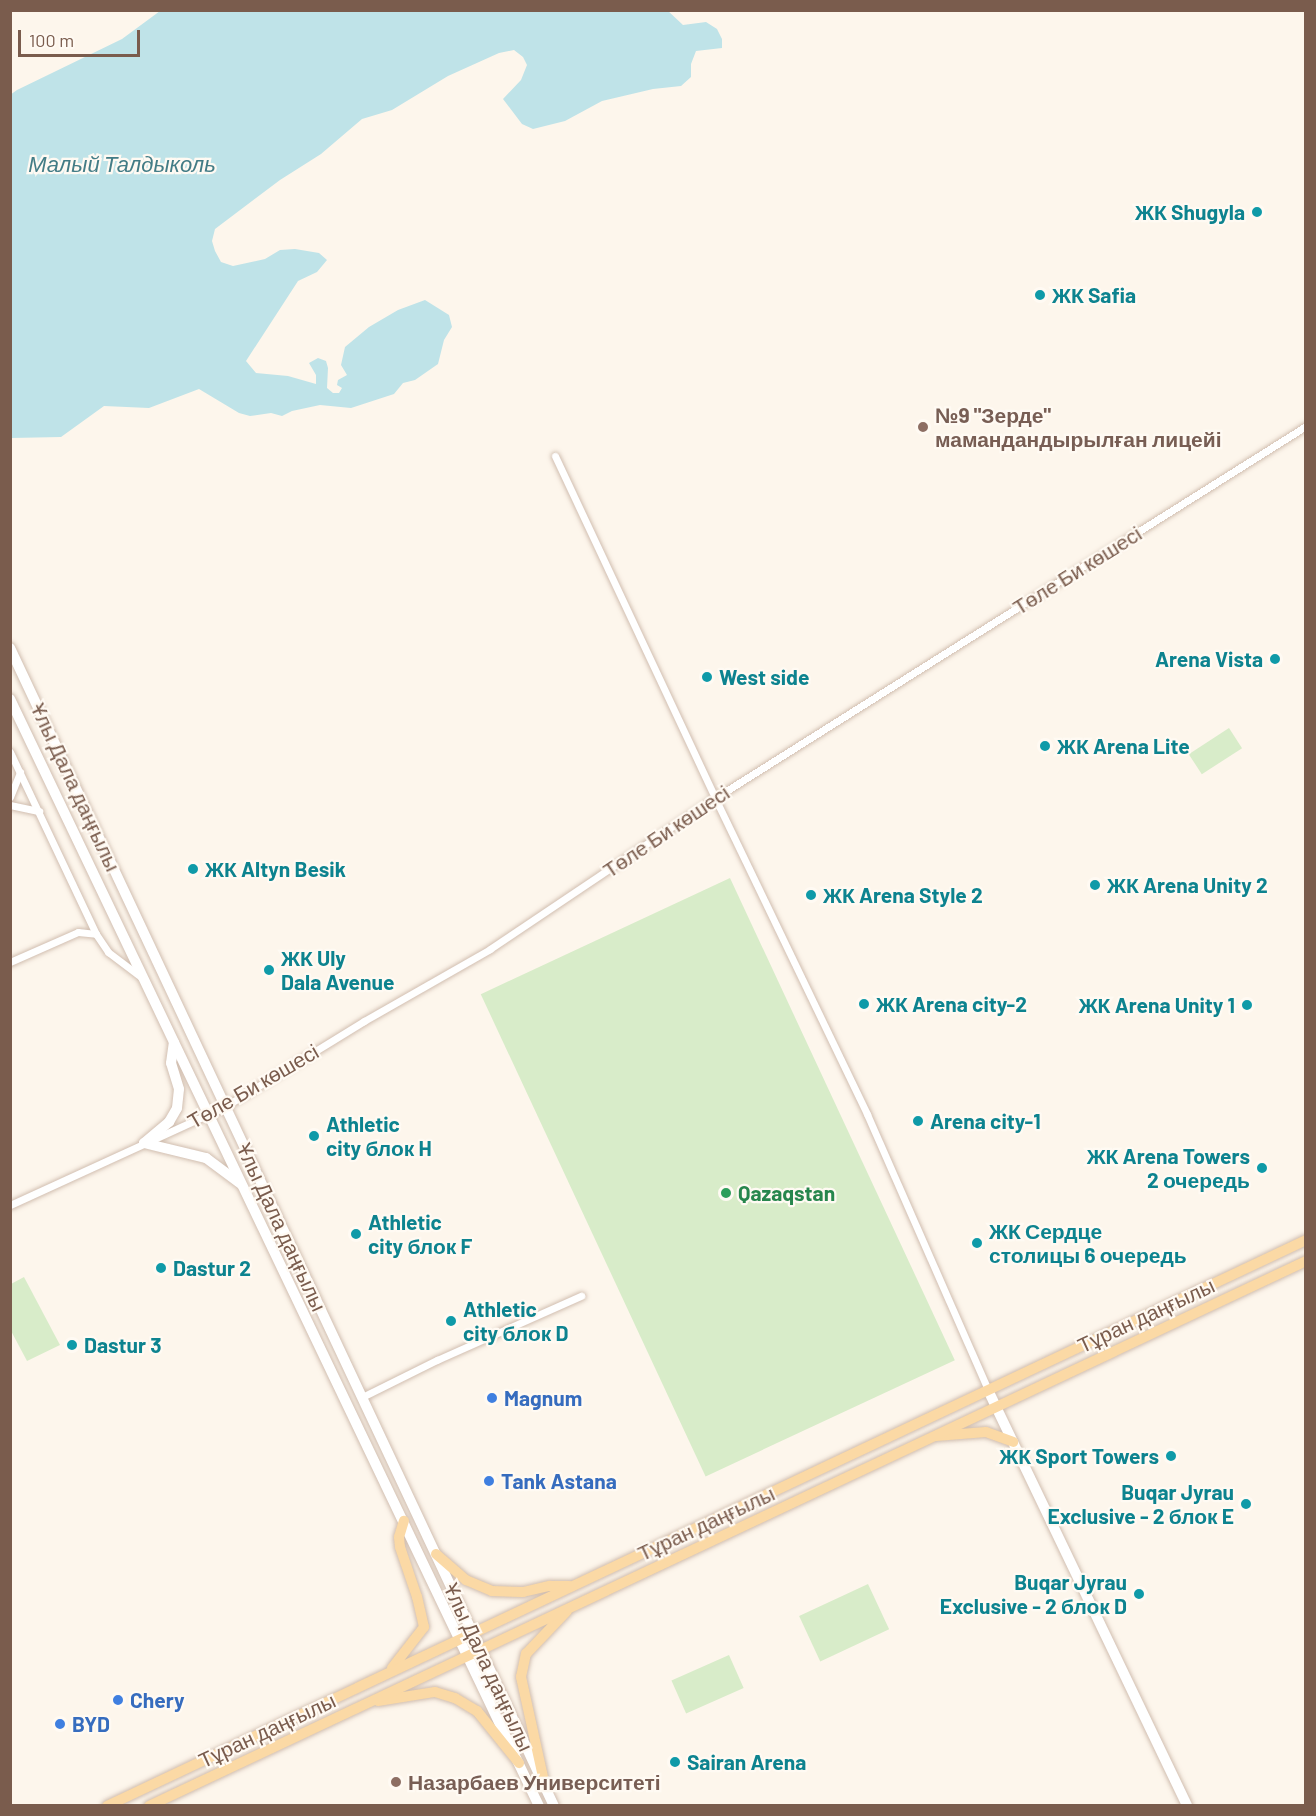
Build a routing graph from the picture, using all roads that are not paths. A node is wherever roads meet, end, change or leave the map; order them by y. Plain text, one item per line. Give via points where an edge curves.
1 (1305, 426) edge
2 (555, 456) dead end
3 (10, 648) edge
4 (10, 699) edge
5 (10, 752) edge
6 (20, 772) junction
7 (10, 797) edge
8 (715, 798) junction
9 (10, 805) edge
10 (39, 811) junction
11 (96, 934) junction
12 (10, 962) edge
13 (145, 980) junction
14 (174, 1041) junction
15 (226, 1106) junction
16 (209, 1114) junction
17 (144, 1143) junction
18 (244, 1186) junction
19 (10, 1205) edge
20 (1305, 1240) edge
21 (1305, 1261) edge
22 (581, 1296) dead end
23 (988, 1390) junction
24 (362, 1397) junction
25 (996, 1406) junction
26 (933, 1436) junction
27 (1013, 1442) junction
28 (404, 1521) junction
29 (436, 1554) junction
30 (572, 1586) junction
31 (572, 1605) junction
32 (473, 1633) junction
33 (460, 1639) junction
34 (480, 1649) junction
35 (468, 1654) junction
36 (390, 1671) junction
37 (363, 1704) junction
38 (519, 1763) junction
39 (545, 1786) junction
40 (107, 1806) edge
41 (149, 1806) edge
42 (539, 1806) edge
43 (554, 1806) edge
44 (1187, 1806) edge

1 - 8 street, Төле Би көшесі
2 - 8 street
3 - 15 street, Ұлы Дала даңғылы
4 - 13 street, Ұлы Дала даңғылы
5 - 6 street
6 - 7 street
6 - 10 street
8 - 15 street, Төле Би көшесі via 490,949
8 - 23 street via 867,1114
9 - 10 street
10 - 11 street
11 - 12 street via 78,932
11 - 13 street via 108,952
13 - 14 street, Ұлы Дала даңғылы
14 - 16 street, Ұлы Дала даңғылы
14 - 17 street via 171,1063 179,1089 177,1108 169,1122
15 - 16 street, Төле Би көшесі
15 - 24 street, Ұлы Дала даңғылы
16 - 17 street, Төле Би көшесі
16 - 18 street, Ұлы Дала даңғылы
17 - 18 street via 206,1158
17 - 19 street, Төле Би көшесі
18 - 28 street, Ұлы Дала даңғылы
20 - 23 main road, Тұран даңғылы
21 - 25 main road, Тұран даңғылы
22 - 24 street
23 - 25 street
23 - 30 main road, Тұран даңғылы
24 - 29 street, Ұлы Дала даңғылы
25 - 26 main road, Тұран даңғылы
25 - 27 street
26 - 27 main road via 986,1432
26 - 31 main road, Тұран даңғылы
27 - 44 street
28 - 33 street, Ұлы Дала даңғылы
28 - 36 main road via 400,1548 424,1627
29 - 30 main road via 466,1580 492,1591 509,1593
29 - 32 street, Ұлы Дала даңғылы
30 - 32 main road, Тұран даңғылы
31 - 34 main road, Тұран даңғылы
31 - 39 main road via 532,1646 523,1666 523,1694
32 - 33 main road, Тұран даңғылы
32 - 34 street, Ұлы Дала даңғылы
33 - 35 street, Ұлы Дала даңғылы
33 - 36 main road, Тұран даңғылы
34 - 35 main road, Тұран даңғылы
34 - 39 street, Ұлы Дала даңғылы
35 - 37 main road, Тұран даңғылы
35 - 38 street, Ұлы Дала даңғылы
36 - 40 main road, Тұран даңғылы
37 - 38 main road via 435,1692 455,1698 477,1711
37 - 41 main road, Тұран даңғылы
38 - 42 street, Ұлы Дала даңғылы
39 - 43 street, Ұлы Дала даңғылы

